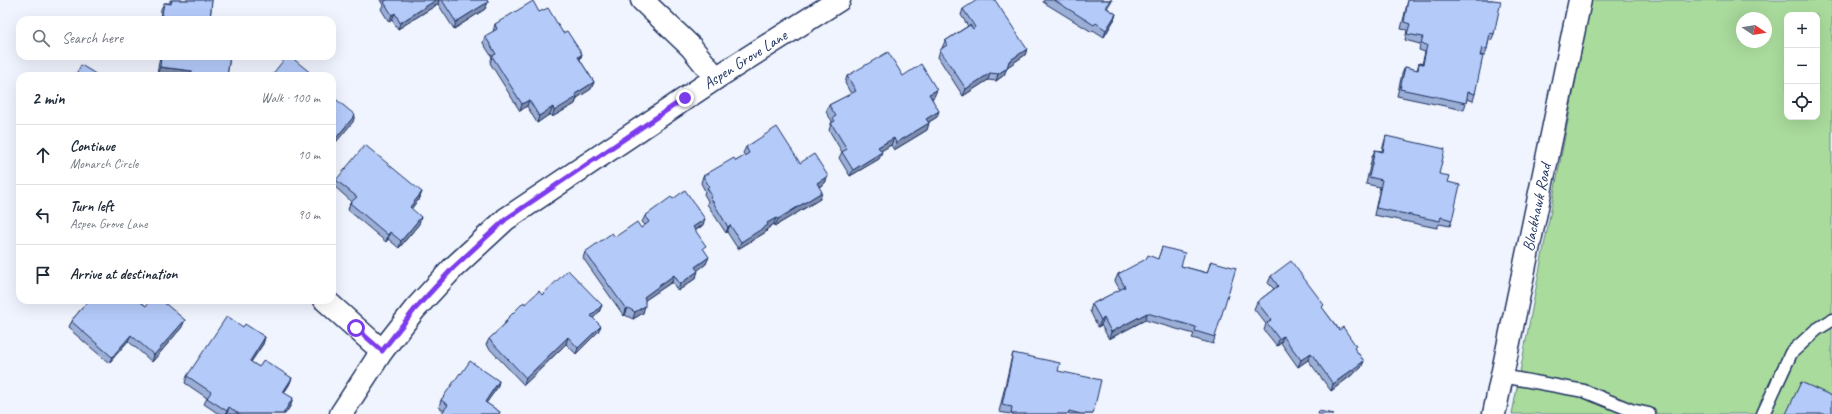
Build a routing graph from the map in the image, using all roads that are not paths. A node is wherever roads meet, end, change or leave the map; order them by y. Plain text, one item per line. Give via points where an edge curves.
1 (642, 0) edge
2 (840, 0) edge
3 (1580, 0) edge
4 (716, 78) junction
5 (329, 304) edge
6 (1832, 320) edge
7 (382, 351) junction
8 (1502, 376) junction
9 (341, 414) edge
10 (1494, 414) edge
11 (1649, 414) edge
12 (1763, 414) edge

1 - 4 street via 691,47
2 - 4 street, Aspen Grove Lane
3 - 8 street, Blackhawk Road
4 - 7 street, Aspen Grove Lane via 506,219 453,268 415,309
5 - 7 street
6 - 12 lane via 1816,330 1790,353
7 - 9 street, Aspen Grove Lane
8 - 10 street, Blackhawk Road
8 - 11 lane via 1584,391 1631,410

